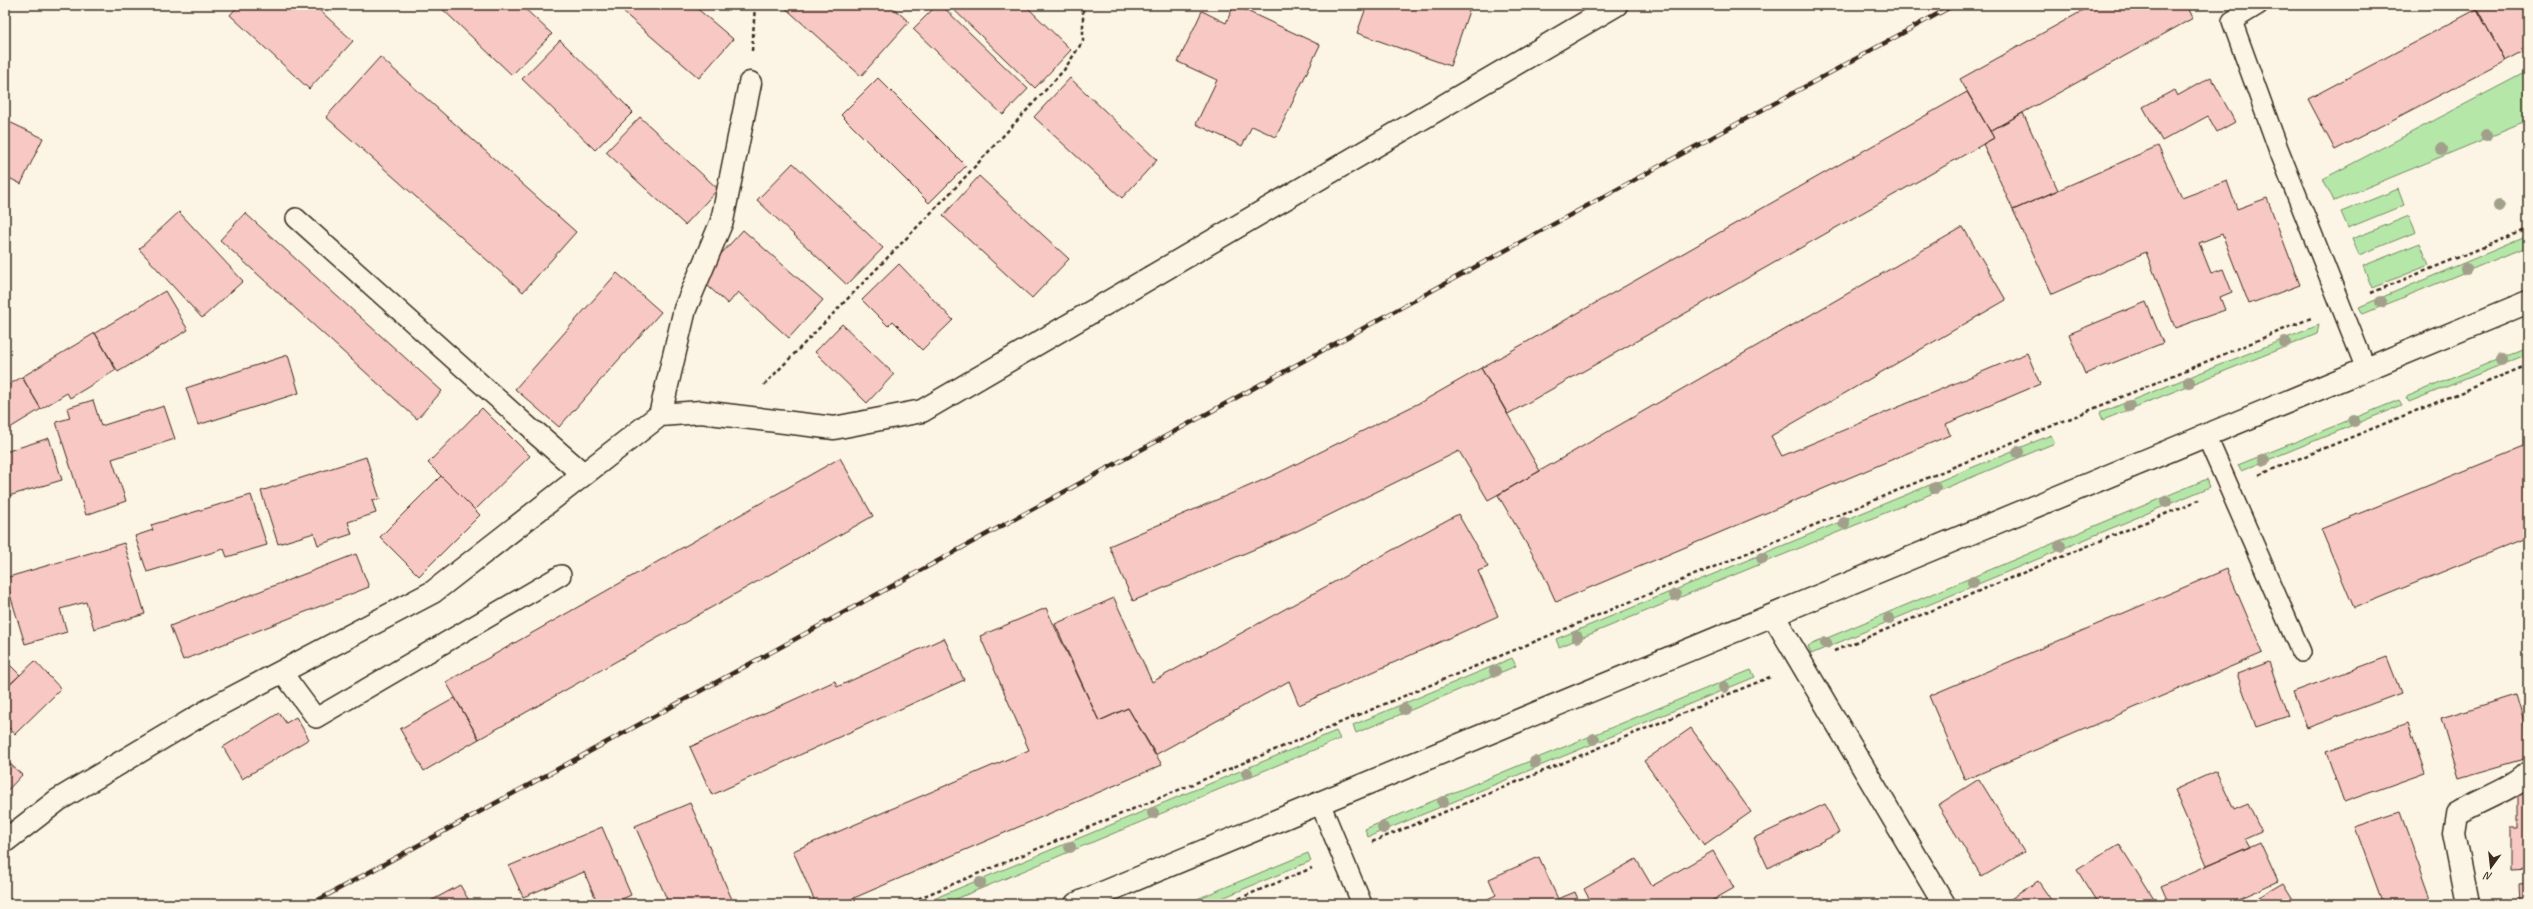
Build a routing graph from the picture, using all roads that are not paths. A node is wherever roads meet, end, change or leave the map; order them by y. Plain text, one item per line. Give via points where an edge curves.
1 (1616, 5) edge
2 (2258, 5) edge
3 (750, 83) road end
4 (296, 218) dead end
5 (2528, 302) edge
6 (2366, 369) junction
7 (660, 415) junction
8 (536, 432) joint
9 (2206, 435) junction
10 (583, 474) junction
11 (561, 575) dead end
12 (1773, 615) junction
13 (2301, 652) dead end
14 (282, 672) junction
15 (2528, 773) edge
16 (1320, 803) junction
17 (5, 841) edge
18 (1076, 904) edge
19 (1362, 904) edge
20 (1944, 904) edge
21 (2468, 904) edge

1 - 7 street via 922,411 834,428 701,412
2 - 6 lane via 2232,21 2278,148
3 - 7 street via 722,221 685,309
4 - 8 lane
5 - 6 street
6 - 9 street
7 - 10 street
8 - 10 street
9 - 12 street
9 - 13 lane
10 - 14 street via 433,592
11 - 14 lane via 316,718
12 - 16 street
12 - 20 street
14 - 17 street via 209,710 58,800
15 - 21 street via 2521,780 2475,802 2457,814 2454,833
16 - 18 street
16 - 19 lane

